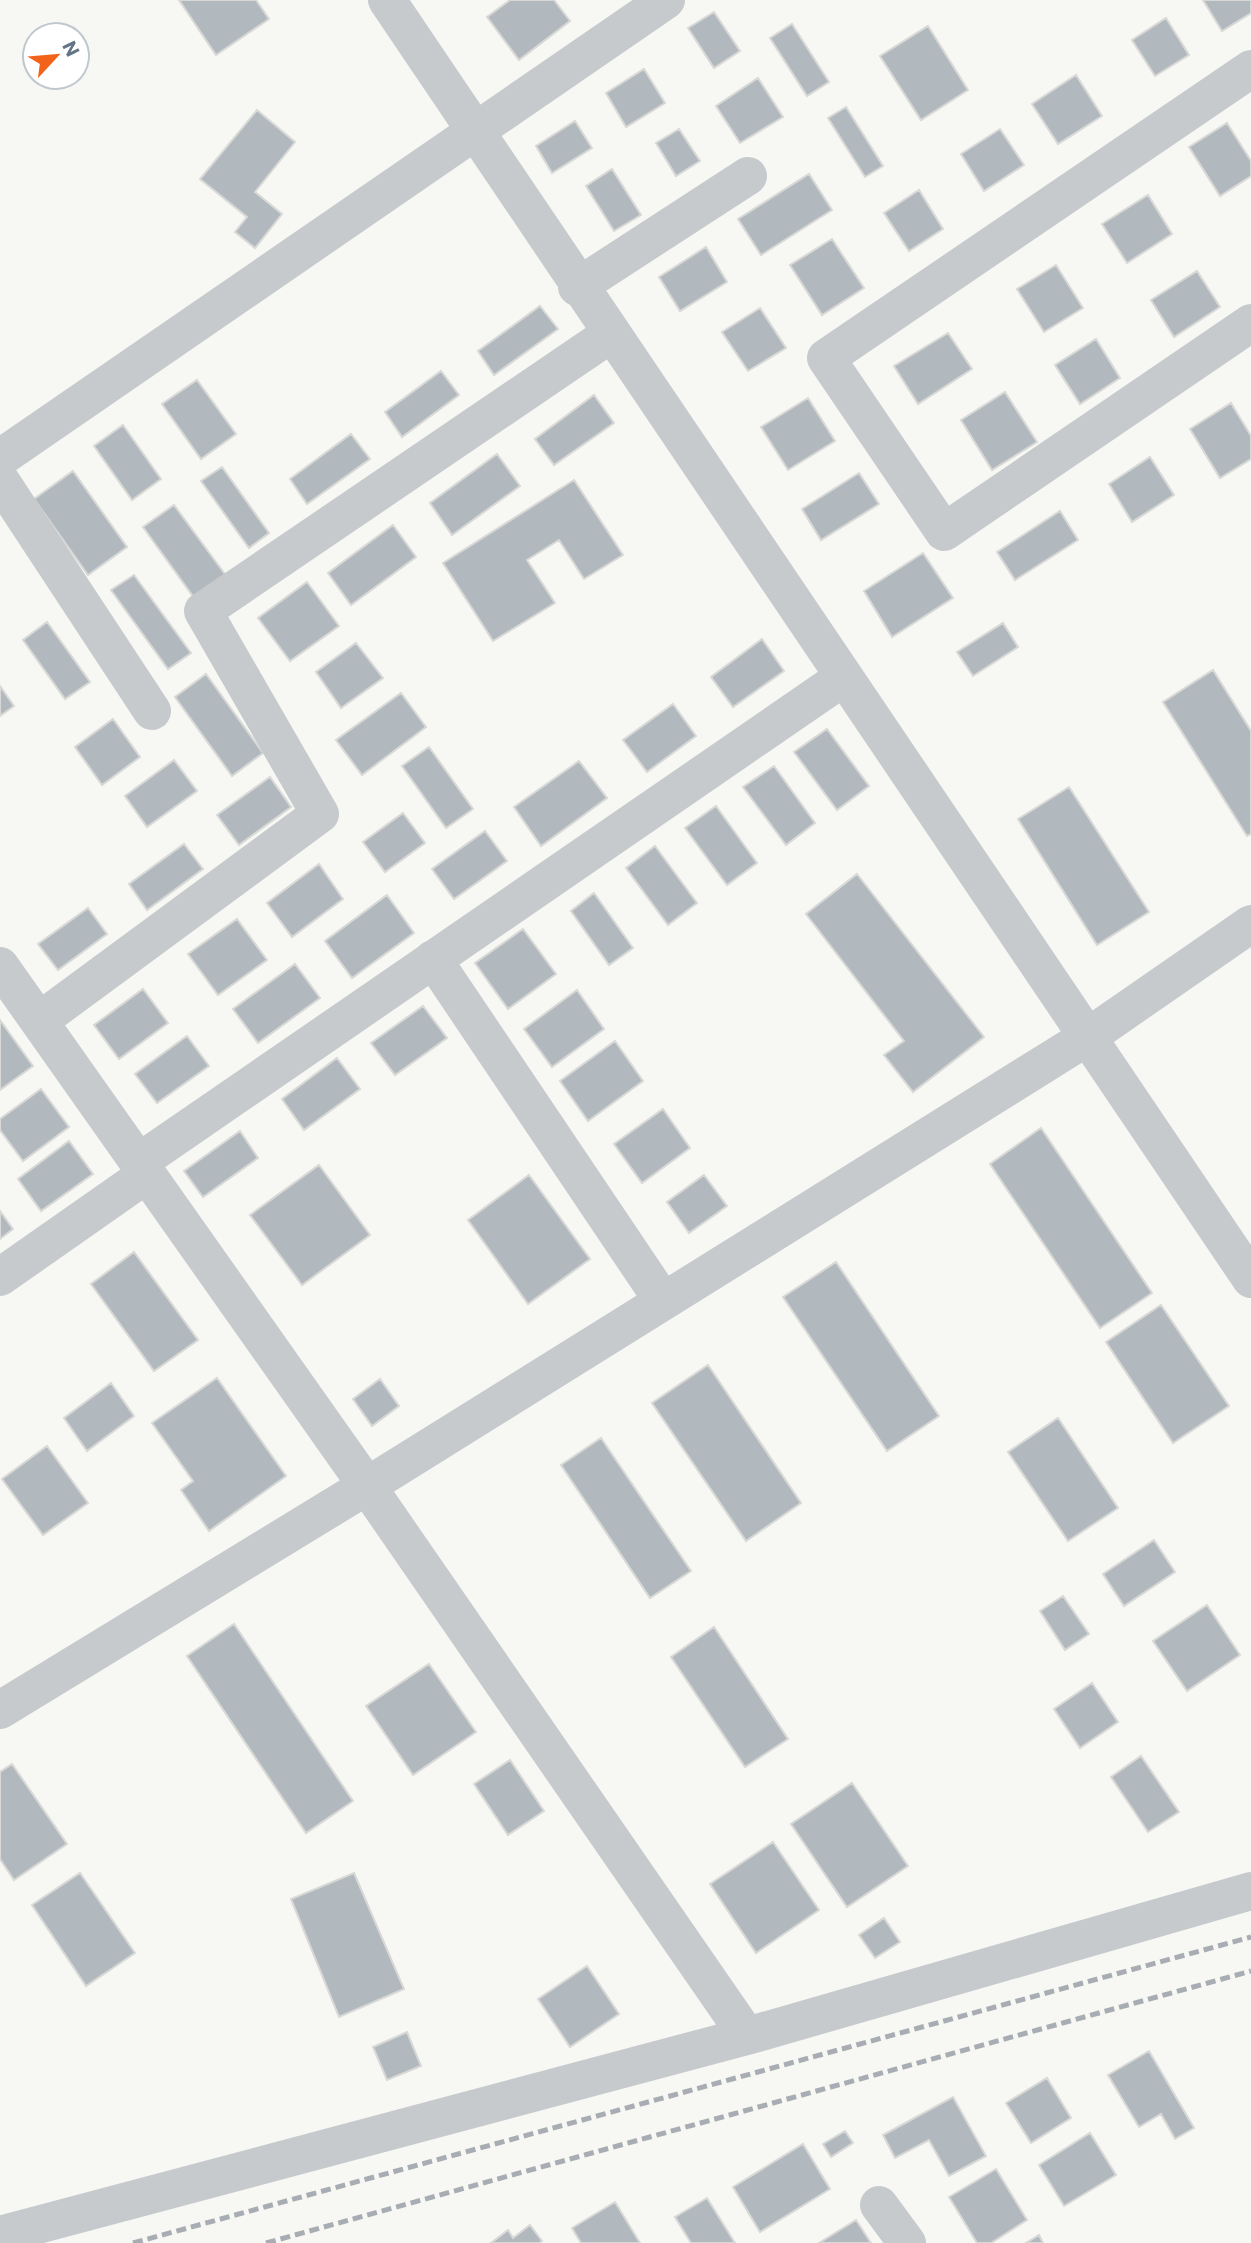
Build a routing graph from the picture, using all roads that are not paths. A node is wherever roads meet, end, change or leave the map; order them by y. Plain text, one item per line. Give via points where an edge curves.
1 (387, 0) edge
2 (666, 0) edge
3 (1251, 69) edge
4 (475, 132) junction
5 (748, 176) dead end
6 (577, 287) junction
7 (1251, 323) edge
8 (609, 335) junction
9 (0, 458) edge
10 (0, 480) edge
11 (844, 677) junction
12 (152, 711) dead end
13 (1251, 924) edge
14 (433, 960) junction
15 (0, 966) edge
16 (39, 1021) junction
17 (1089, 1036) junction
18 (143, 1168) junction
19 (0, 1278) edge
20 (1251, 1279) edge
21 (663, 1301) junction
22 (367, 1486) junction
23 (0, 1710) edge
24 (1251, 1891) edge
25 (747, 2036) junction
26 (879, 2205) dead end
27 (0, 2235) edge
28 (907, 2243) edge

1 - 4 street
2 - 4 street
3 - 7 street via 826,358 944,532
4 - 6 street
4 - 9 street
5 - 6 street
6 - 8 street
8 - 11 street
8 - 16 street via 203,611 320,814
10 - 12 street
11 - 14 street
11 - 17 street
13 - 17 street
14 - 18 street
14 - 21 street
15 - 16 street
16 - 18 street
17 - 20 street
17 - 21 street
18 - 19 street
18 - 22 street
21 - 22 street
22 - 23 street
22 - 25 street
24 - 25 street
25 - 27 street
26 - 28 street

